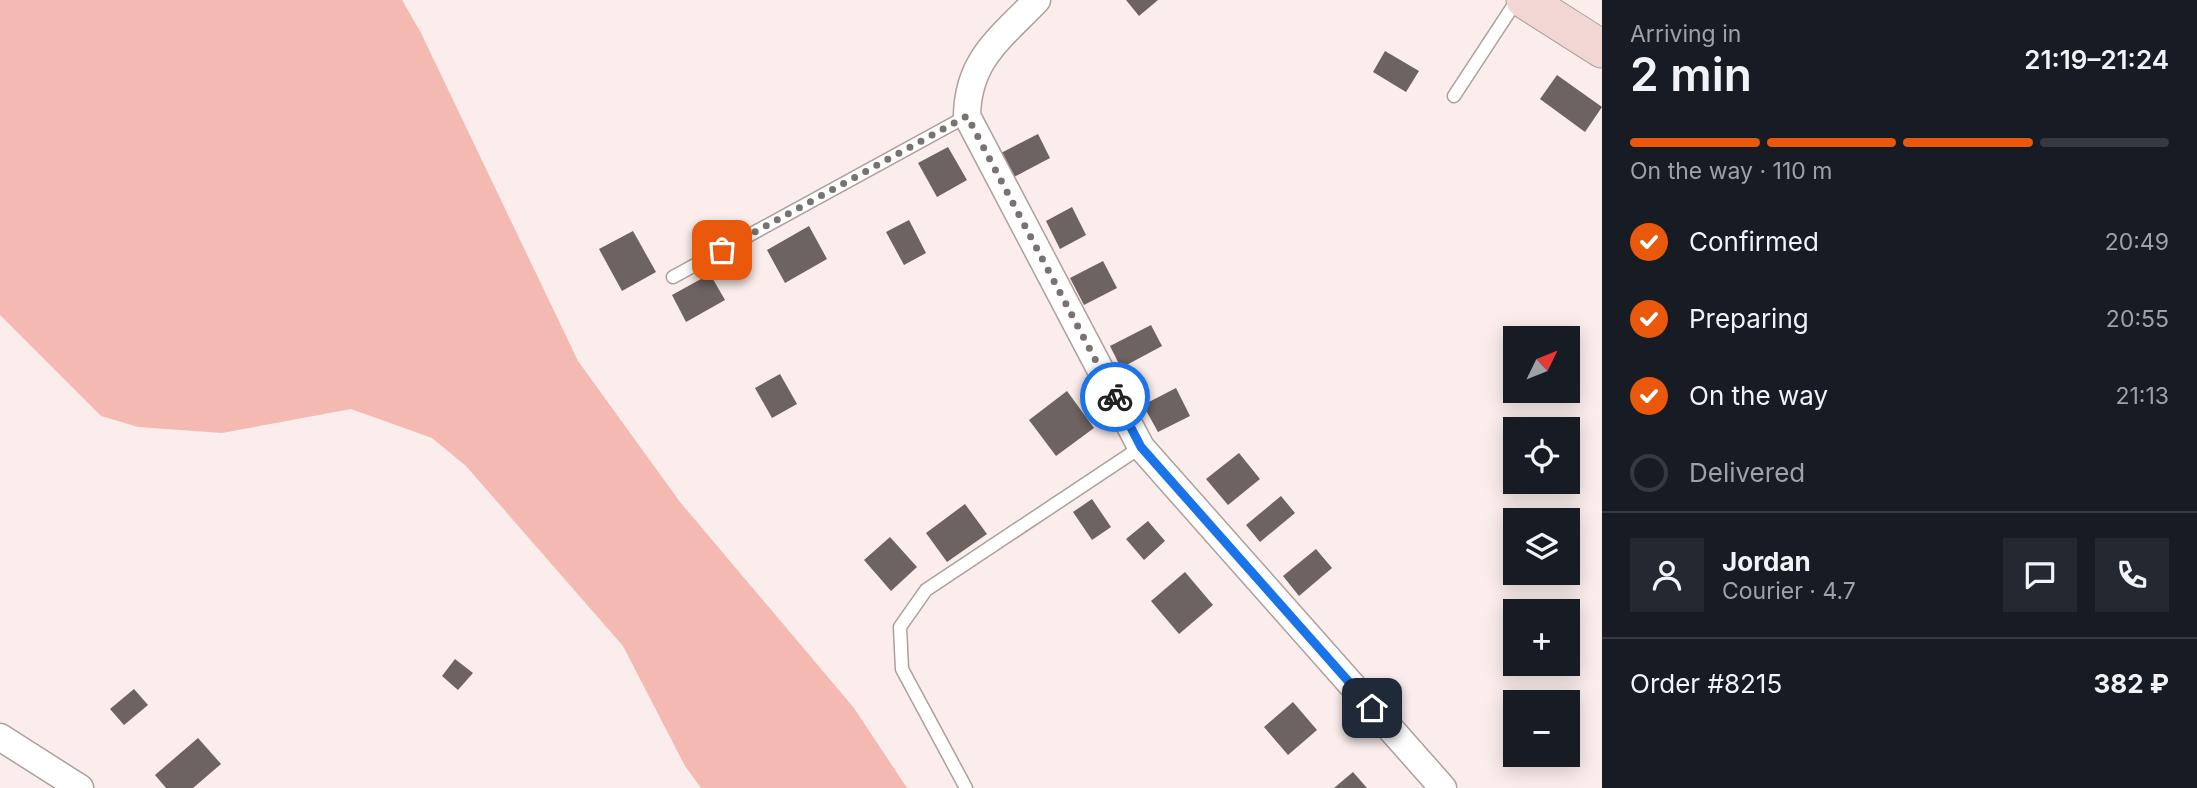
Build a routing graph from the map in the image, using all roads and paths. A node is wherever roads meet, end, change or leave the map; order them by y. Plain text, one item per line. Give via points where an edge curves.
1 (1037, 0) edge
2 (1517, 0) edge
3 (1525, 0) edge
4 (1602, 49) edge
5 (1454, 96) dead end
6 (967, 116) junction
7 (673, 276) dead end
8 (1141, 447) junction
9 (0, 737) edge
10 (80, 788) edge
11 (966, 788) edge
12 (1443, 788) edge

1 - 6 street via 978,62 967,95
2 - 5 lane
3 - 4 street
6 - 7 lane
6 - 8 street
8 - 11 lane via 926,590 900,627 902,669
8 - 12 street
9 - 10 street

